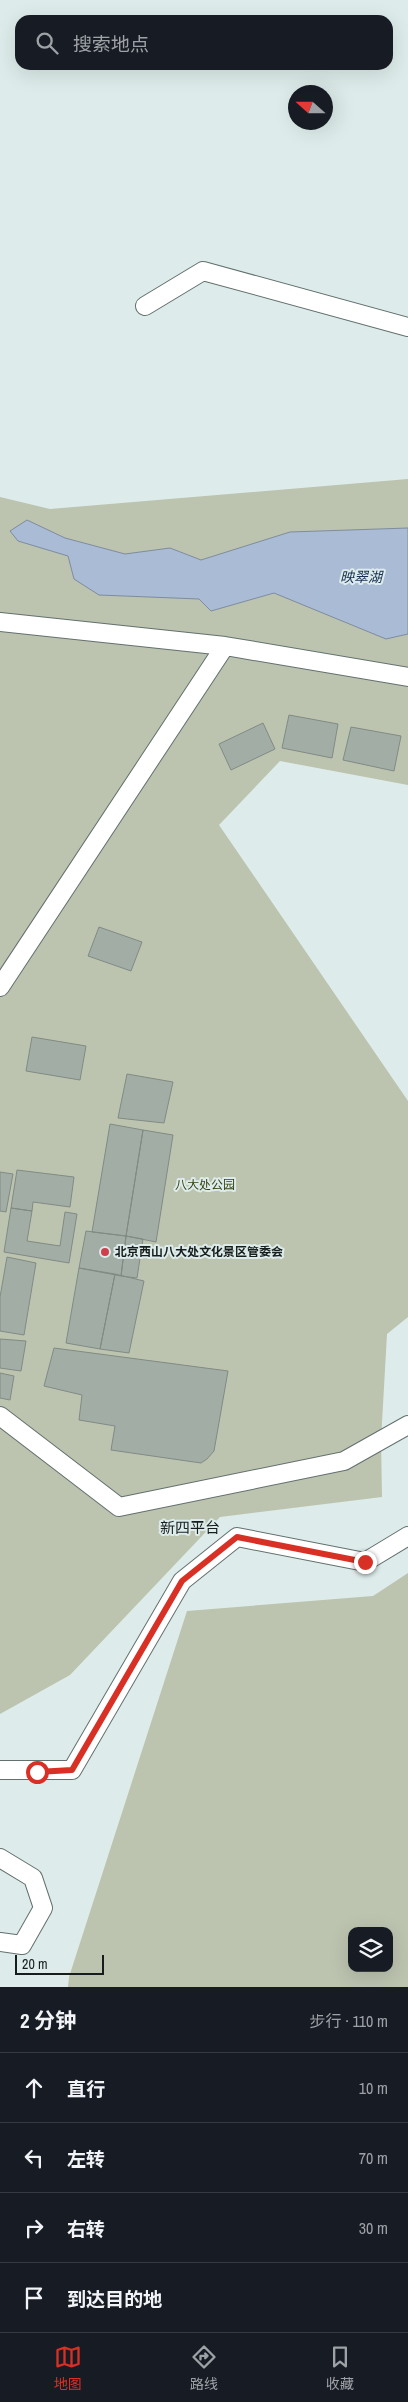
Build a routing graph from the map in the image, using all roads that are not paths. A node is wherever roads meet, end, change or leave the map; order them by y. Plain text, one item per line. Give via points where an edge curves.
1 (146, 306) dead end
2 (408, 327) edge
3 (0, 622) edge
4 (226, 646) junction
5 (408, 677) edge
6 (0, 987) edge
7 (0, 1416) edge
8 (408, 1425) edge
9 (408, 1536) edge
10 (0, 1770) edge
11 (0, 1858) edge
12 (0, 1942) edge

1 - 2 lane via 204,271
3 - 4 lane
4 - 5 lane
4 - 6 lane
7 - 8 lane via 119,1507 344,1461
9 - 10 lane via 365,1562 237,1537 182,1581 72,1770
11 - 12 lane via 33,1878 43,1908 22,1945

